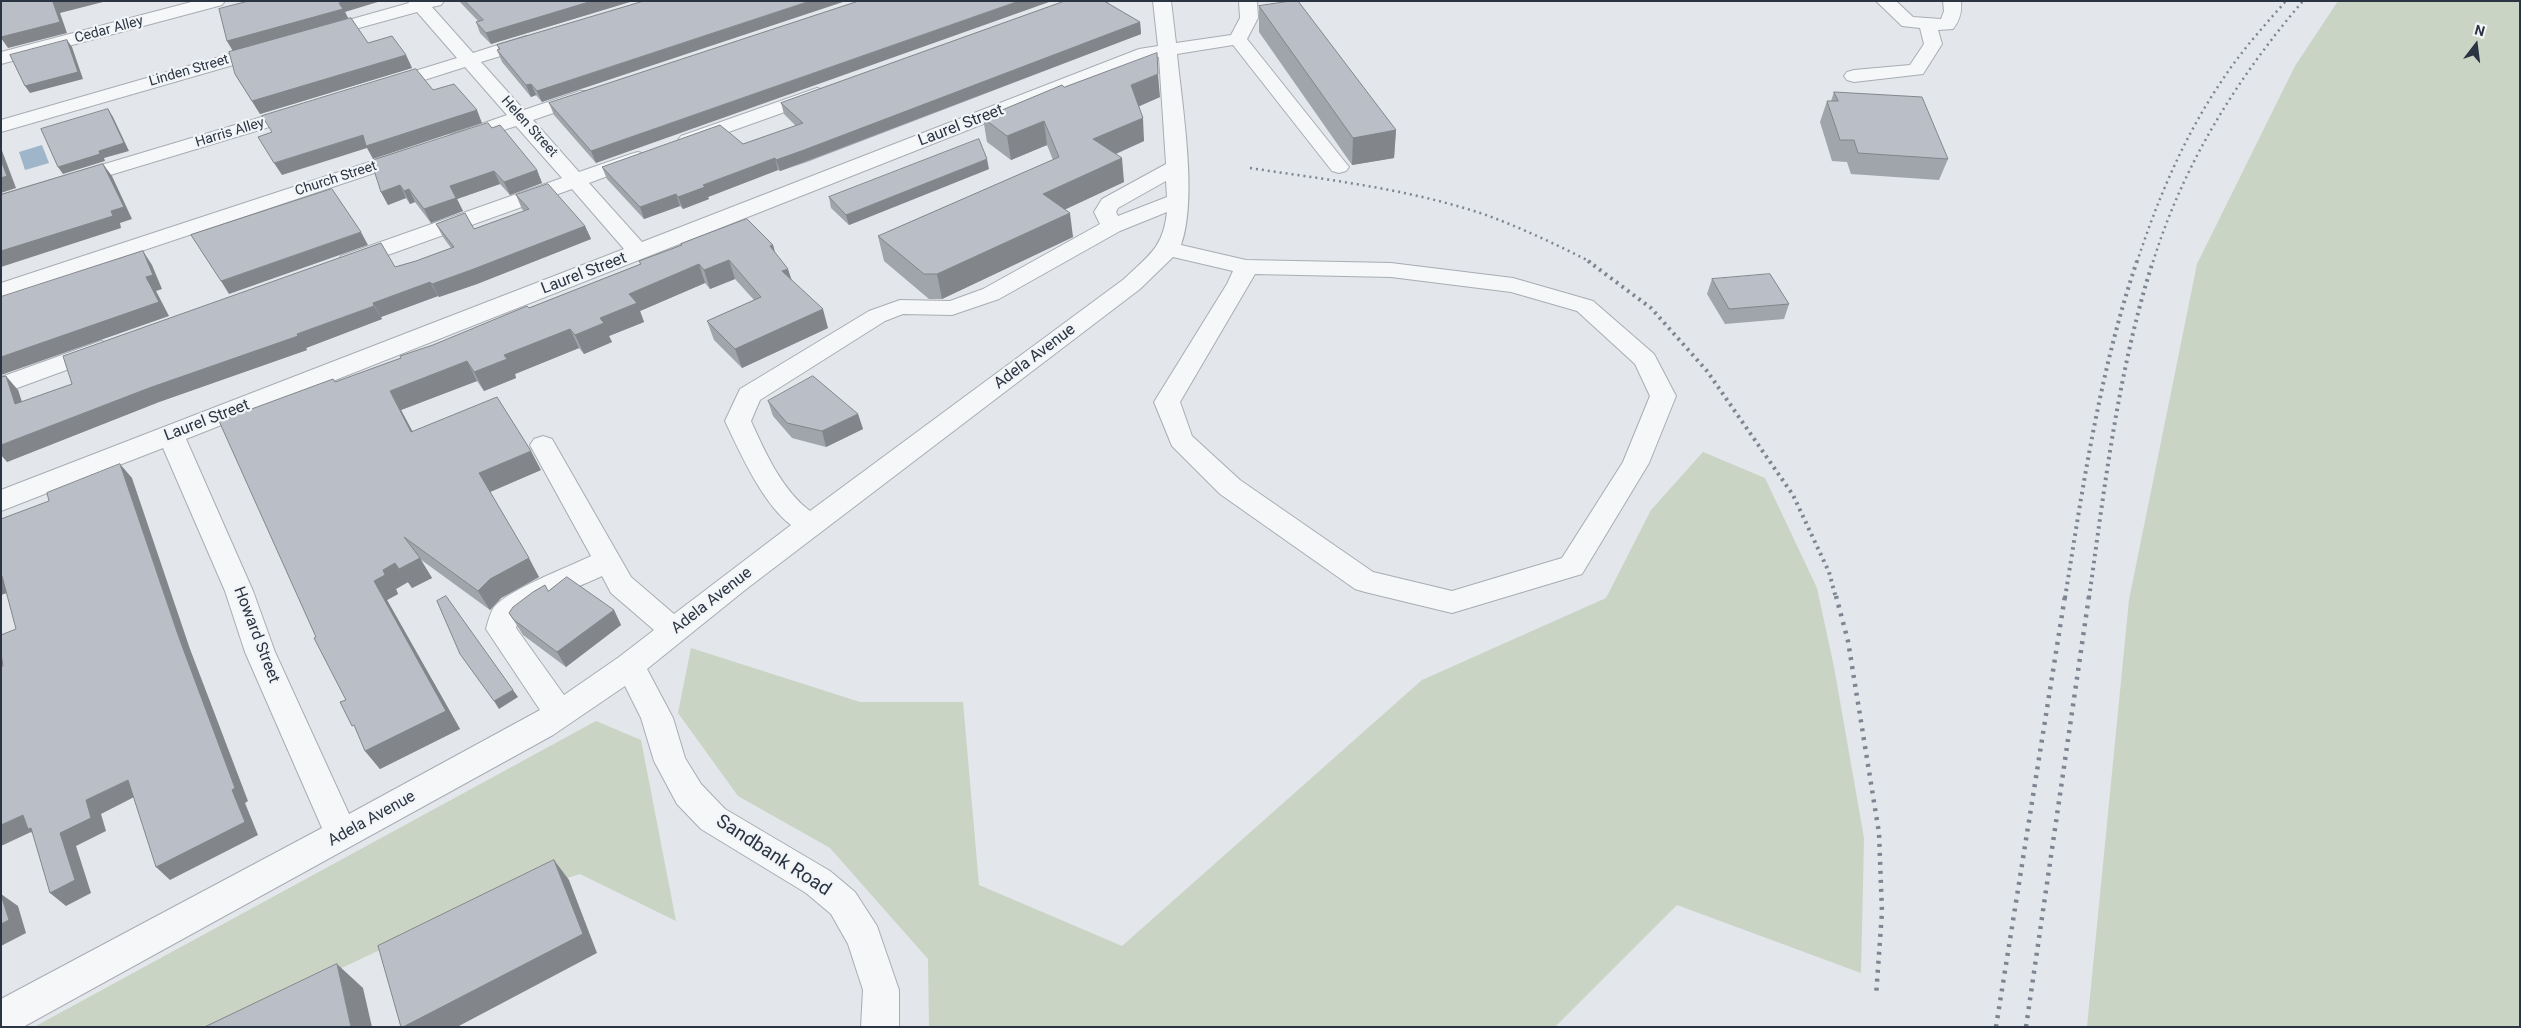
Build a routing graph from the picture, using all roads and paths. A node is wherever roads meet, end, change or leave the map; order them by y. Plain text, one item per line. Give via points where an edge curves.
1 (216, 1) edge
2 (1162, 1) edge
3 (1248, 1) edge
4 (1885, 1) edge
5 (1952, 1) edge
6 (425, 3) edge
7 (1928, 25) junction
8 (548, 35) edge
9 (1238, 39) junction
10 (1167, 49) junction
11 (1, 58) edge
12 (469, 60) junction
13 (1854, 76) dead end
14 (839, 85) edge
15 (606, 89) edge
16 (372, 90) edge
17 (324, 104) edge
18 (520, 118) junction
19 (1, 126) edge
20 (1176, 167) junction
21 (1339, 167) dead end
22 (576, 180) junction
23 (1178, 200) junction
24 (1, 202) edge
25 (1112, 226) junction
26 (1168, 249) junction
27 (640, 252) junction
28 (1246, 267) junction
29 (326, 269) edge
30 (1, 291) edge
31 (122, 342) edge
32 (1, 386) edge
33 (171, 435) junction
34 (543, 444) dead end
35 (3, 492) edge
36 (810, 525) junction
37 (607, 561) junction
38 (674, 630) junction
39 (630, 666) junction
40 (560, 714) junction
41 (342, 835) junction
42 (1, 1019) edge
43 (880, 1027) edge

1 - 11 street, Cedar Alley
2 - 10 street, Adela Avenue
3 - 9 street via 1249,18
4 - 7 street via 1908,22
5 - 7 street via 1953,11 1947,25
6 - 12 street, Helen Street
6 - 19 street, Linden Street
7 - 13 street via 1933,44 1916,70
8 - 12 street
9 - 10 street, Laurel Street
9 - 21 street
10 - 20 street, Adela Avenue
10 - 27 street, Laurel Street via 1146,53
12 - 16 street
12 - 18 street, Helen Street
14 - 22 street
15 - 18 street, Church Street
17 - 24 street, Harris Alley
18 - 22 street, Helen Street
18 - 30 street, Church Street
20 - 23 street, Adela Avenue
20 - 25 street via 1110,204 1104,212
22 - 27 street, Helen Street
22 - 29 street
23 - 25 street
23 - 26 street, Adela Avenue via 1176,228
25 - 36 street via 983,296 952,308 900,307 877,316 748,395 738,421 755,458 790,510
26 - 28 street
26 - 36 street, Adela Avenue via 1132,284
27 - 33 street, Laurel Street
28 - 28 street via 1392,270 1513,285 1585,306 1644,360 1663,396 1636,463 1572,566 1452,602 1365,581 1230,487 1181,440 1167,402 1239,284
31 - 32 street
33 - 35 street, Laurel Street
33 - 41 street, Howard Street via 239,591 260,652
34 - 37 street
36 - 38 street, Adela Avenue
37 - 38 street via 621,586
37 - 40 street via 526,600 505,615 501,629
38 - 39 street, Adela Avenue
39 - 40 street, Adela Avenue
39 - 43 street, Sandbank Road via 657,718 670,761 689,794 712,819 818,882 843,903 864,938 881,990
40 - 41 street, Adela Avenue
41 - 42 street, Adela Avenue

